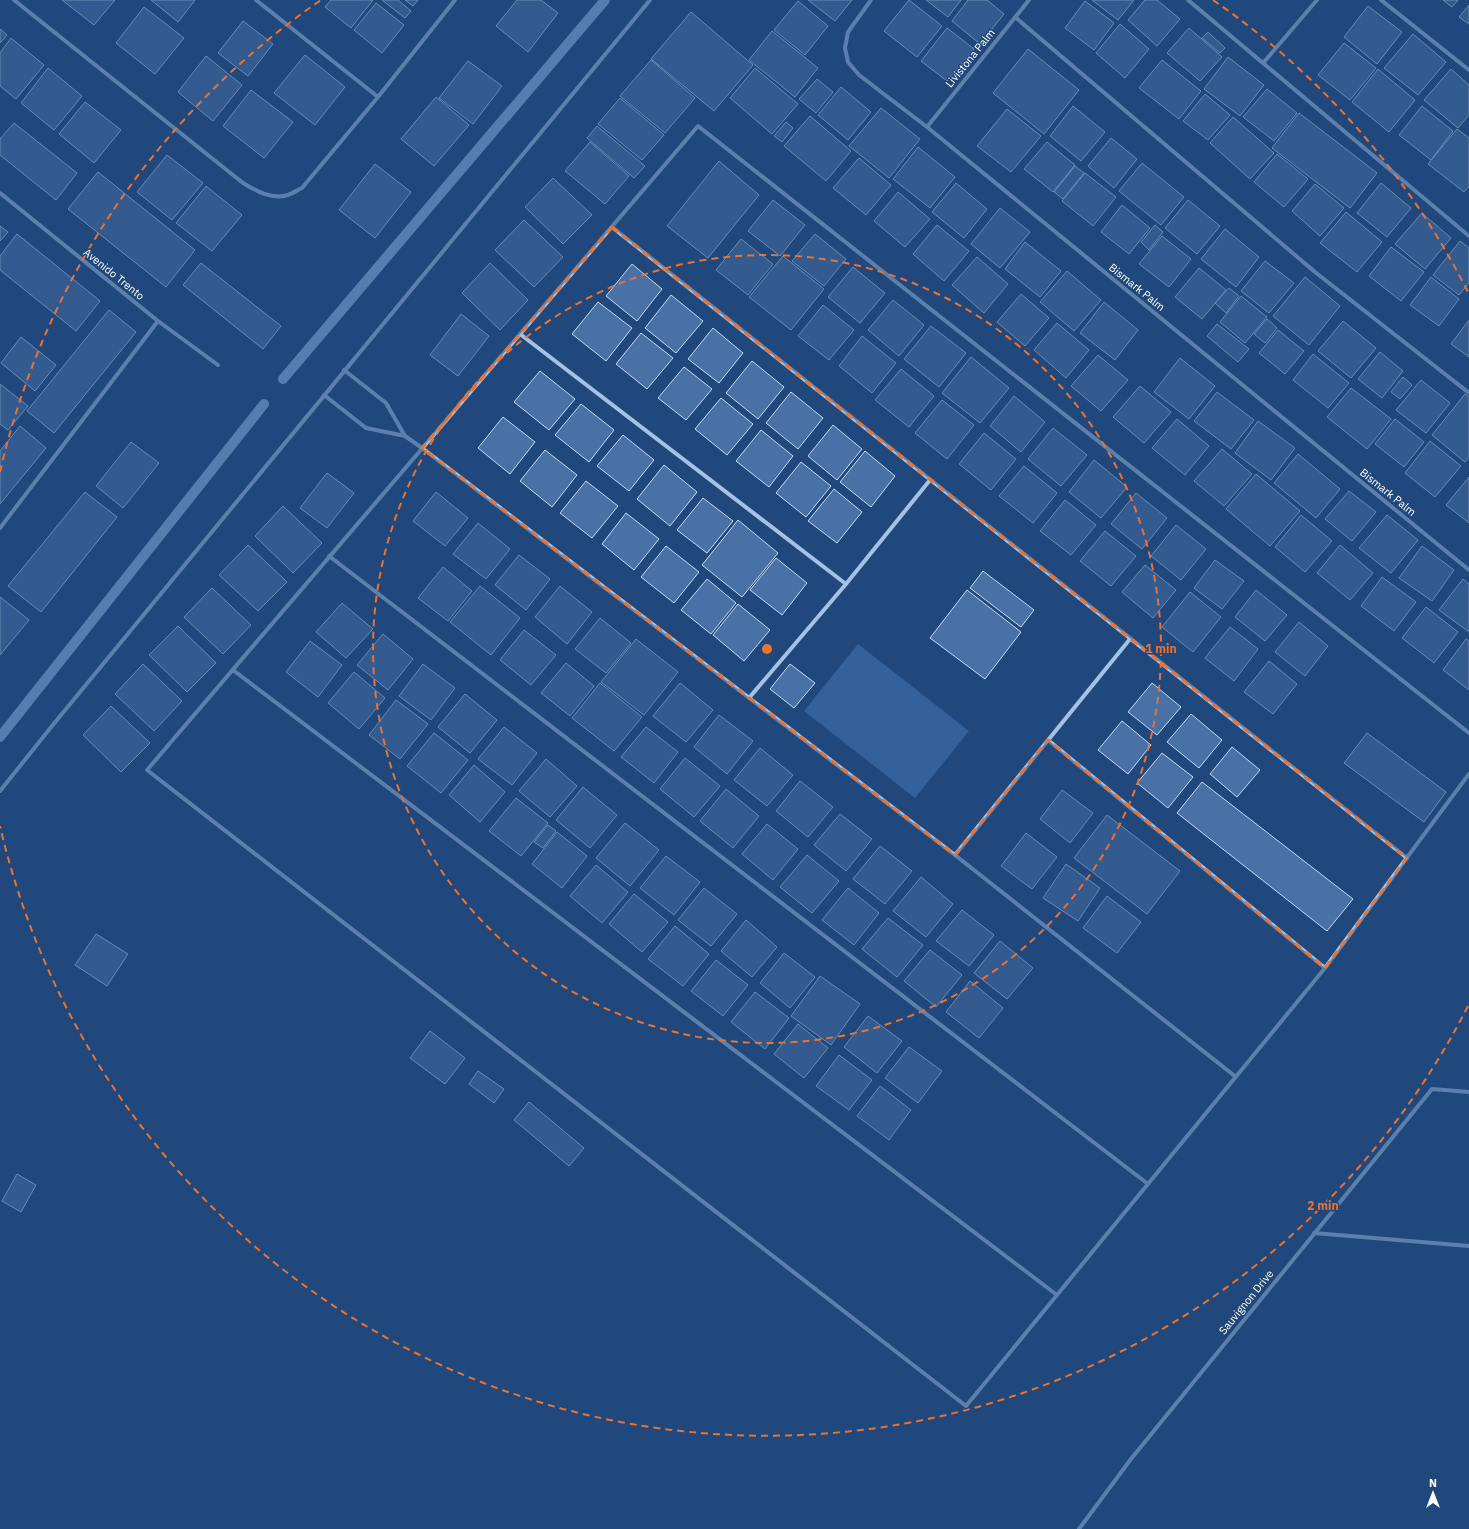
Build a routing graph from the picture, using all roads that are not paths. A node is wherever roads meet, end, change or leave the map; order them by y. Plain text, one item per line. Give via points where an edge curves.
1 (14, 0) edge
2 (256, 0) edge
3 (454, 0) edge
4 (650, 0) edge
5 (872, 0) edge
6 (1028, 0) edge
7 (1188, 0) edge
8 (1317, 0) edge
9 (1381, 0) edge
10 (1015, 17) junction
11 (1264, 62) junction
12 (1469, 70) edge
13 (378, 97) junction
14 (927, 127) junction
15 (0, 193) edge
16 (612, 227) junction
17 (1469, 236) edge
18 (158, 321) junction
19 (520, 334) junction
20 (218, 365) dead end
21 (344, 370) junction
22 (1469, 393) edge
23 (324, 395) junction
24 (405, 436) junction
25 (422, 448) junction
26 (930, 480) junction
27 (0, 528) edge
28 (329, 556) junction
29 (1469, 570) edge
30 (846, 584) junction
31 (1130, 639) junction
32 (233, 670) junction
33 (750, 698) junction
34 (1469, 733) edge
35 (1048, 740) junction
36 (1469, 774) edge
37 (0, 791) edge
38 (955, 855) junction
39 (1407, 858) junction
40 (1325, 968) junction
41 (1236, 1077) junction
42 (1469, 1092) edge
43 (1148, 1184) junction
44 (1314, 1233) junction
45 (1469, 1246) edge
46 (1057, 1295) junction
47 (1079, 1529) edge

1 - 13 street via 257,192 274,196 288,195 302,188
2 - 13 street
3 - 13 street
4 - 21 street
5 - 14 street, Bismark Palm via 848,32 845,48 848,62 859,75
6 - 10 street, Livistona Palm
7 - 11 street
8 - 11 street
9 - 12 street
10 - 14 street, Livistona Palm
10 - 22 street via 1315,272
11 - 17 street
14 - 29 street, Bismark Palm
15 - 18 street, Avenido Trento
16 - 19 street
16 - 26 street
16 - 34 street via 698,126
18 - 20 street, Avenido Trento
18 - 27 street
19 - 25 street
19 - 30 street
21 - 23 street
21 - 24 street via 386,403
23 - 24 street via 366,428
23 - 37 street
24 - 25 street
25 - 28 street
25 - 33 street
26 - 30 street
26 - 31 street
28 - 32 street
28 - 43 street
30 - 33 street
31 - 35 street
31 - 39 street
32 - 46 street
32 - 46 street via 147,770 966,1406
33 - 38 street
35 - 38 street
35 - 40 street
36 - 39 street
38 - 41 street
39 - 40 street
40 - 41 street
41 - 43 street
42 - 44 street, Sauvignon Drive via 1432,1089
43 - 46 street
44 - 45 street
44 - 47 street, Sauvignon Drive via 1131,1459

